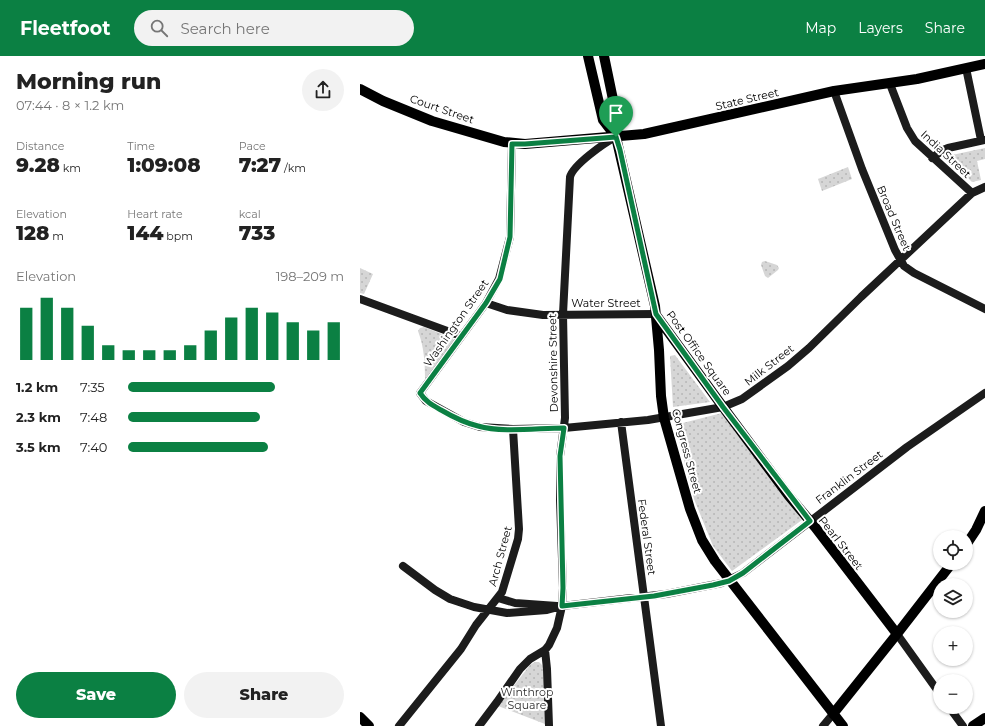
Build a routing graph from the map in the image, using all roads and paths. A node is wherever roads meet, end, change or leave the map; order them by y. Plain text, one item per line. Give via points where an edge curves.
1 (588, 56) edge
2 (604, 56) edge
3 (985, 64) edge
4 (966, 68) junction
5 (890, 84) junction
6 (363, 90) edge
7 (834, 91) junction
8 (616, 137) junction
9 (983, 140) edge
10 (512, 144) junction
11 (932, 158) junction
12 (985, 187) edge
13 (972, 193) junction
14 (900, 261) junction
15 (360, 299) edge
16 (486, 303) junction
17 (985, 309) edge
18 (563, 314) junction
19 (656, 314) junction
20 (461, 336) junction
21 (420, 393) joint
22 (985, 393) edge
23 (723, 407) junction
24 (664, 418) junction
25 (621, 422) junction
26 (564, 428) junction
27 (513, 429) junction
28 (985, 511) edge
29 (810, 521) junction
30 (973, 535) edge
31 (403, 566) dead end
32 (947, 570) edge
33 (729, 581) junction
34 (498, 598) junction
35 (644, 598) junction
36 (562, 606) junction
37 (488, 610) junction
38 (897, 634) junction
39 (545, 650) junction
40 (933, 684) edge
41 (833, 714) junction
42 (954, 714) edge
43 (360, 717) edge
44 (985, 718) edge
45 (370, 726) edge
46 (399, 726) edge
47 (479, 726) edge
48 (549, 726) edge
49 (661, 726) edge
50 (823, 726) edge
51 (843, 726) edge
52 (963, 726) edge
53 (973, 726) edge

1 - 8 main road, Congress Street via 602,118
2 - 8 main road, Congress Street via 616,114
3 - 4 main road, State Street
4 - 5 main road, State Street
4 - 9 main road
5 - 7 main road, State Street
5 - 11 main road, India Street via 914,142
6 - 10 main road, Court Street via 432,121
7 - 8 main road, State Street via 648,134
7 - 14 main road, Broad Street via 862,169
8 - 10 main road, State Street
8 - 18 main road, Devonshire Street via 602,145 576,167 571,175
8 - 19 main road, Congress Street
9 - 11 main road via 943,150
10 - 16 main road, Washington Street via 510,237 500,279
11 - 13 main road, India Street
12 - 13 main road, Milk Street
13 - 14 main road, Milk Street
14 - 17 main road, Broad Street via 914,273
14 - 23 main road, Milk Street via 788,366 742,399
15 - 20 main road
16 - 18 main road, Water Street via 507,310 543,315
16 - 20 main road, Washington Street
18 - 19 main road, Water Street
18 - 26 main road, Devonshire Street
19 - 23 main road, Post Office Square
19 - 24 main road, Congress Street
20 - 21 main road, Washington Street
21 - 27 main road, Milk Street via 426,401 472,425
22 - 29 main road, Franklin Street via 907,447
23 - 24 main road, Milk Street
23 - 29 main road, Pearl Street
24 - 25 main road, Milk Street
24 - 33 main road, Congress Street via 685,495 698,530
25 - 26 main road, Milk Street
25 - 35 main road, Federal Street
26 - 27 main road, Milk Street
26 - 36 main road, Devonshire Street via 560,456
27 - 34 main road, Arch Street via 519,529 506,582
28 - 30 main road
29 - 33 main road, Franklin Street
29 - 38 main road, Pearl Street
31 - 37 main road, Franklin Street via 443,595
32 - 38 main road
33 - 35 main road, Franklin Street
33 - 41 main road, Congress Street
34 - 36 main road, Franklin Street via 515,603
34 - 37 main road, Arch Street
35 - 36 main road, Franklin Street
35 - 49 main road, Federal Street
36 - 37 main road, Franklin Street via 515,613
36 - 39 main road, Devonshire Street via 555,632
37 - 46 main road, Arch Street via 461,649
38 - 40 main road, Pearl Street
38 - 41 main road
39 - 47 main road via 520,669
39 - 48 main road
41 - 50 main road
41 - 51 main road, Congress Street
42 - 52 main road
43 - 45 main road
44 - 53 main road

